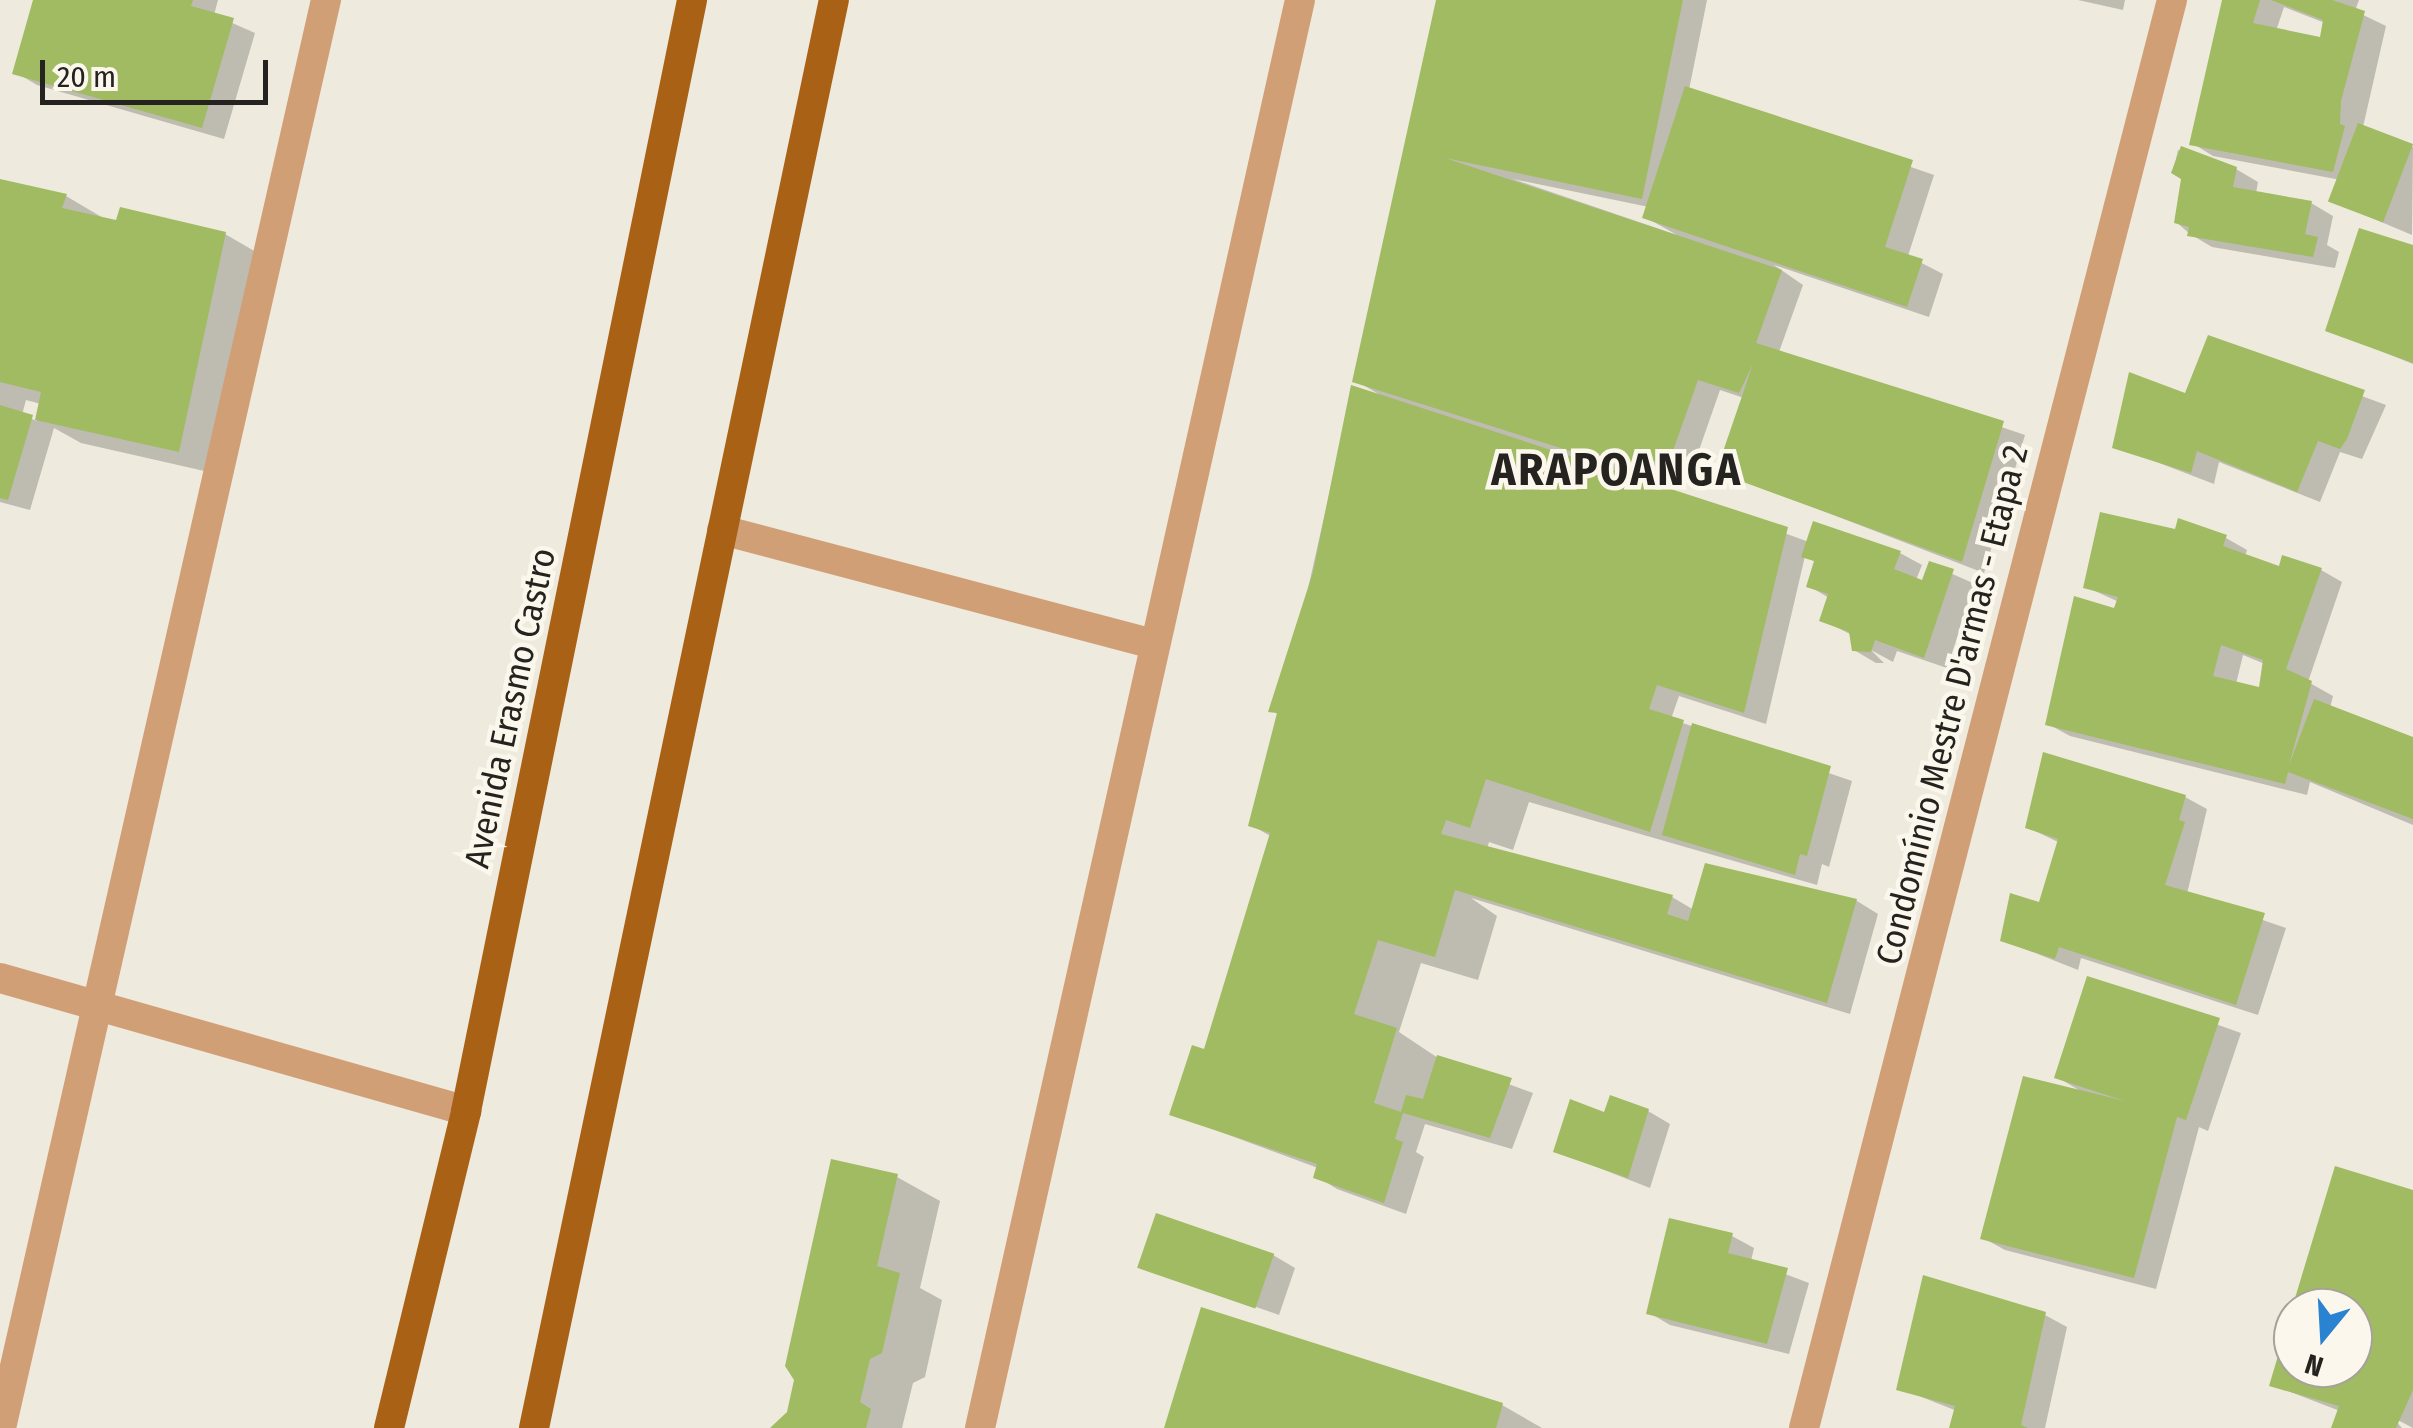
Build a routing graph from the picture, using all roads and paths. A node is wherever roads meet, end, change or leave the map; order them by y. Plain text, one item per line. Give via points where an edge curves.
1 (326, 0) edge
2 (691, 0) edge
3 (834, 0) edge
4 (1300, 0) edge
5 (2172, 0) edge
6 (722, 530) junction
7 (1155, 644) junction
8 (0, 978) edge
9 (97, 1006) junction
10 (466, 1111) junction
11 (0, 1428) edge
12 (388, 1428) edge
13 (534, 1428) edge
14 (980, 1428) edge
15 (1804, 1428) edge

1 - 9 street
2 - 10 main road, Avenida Erasmo Castro
3 - 6 main road
4 - 7 street
5 - 15 street, Condomínio Mestre D'armas - Etapa 2
6 - 7 street
6 - 13 main road
7 - 14 street
8 - 9 street
9 - 10 street
9 - 11 street
10 - 12 main road, Avenida Erasmo Castro

